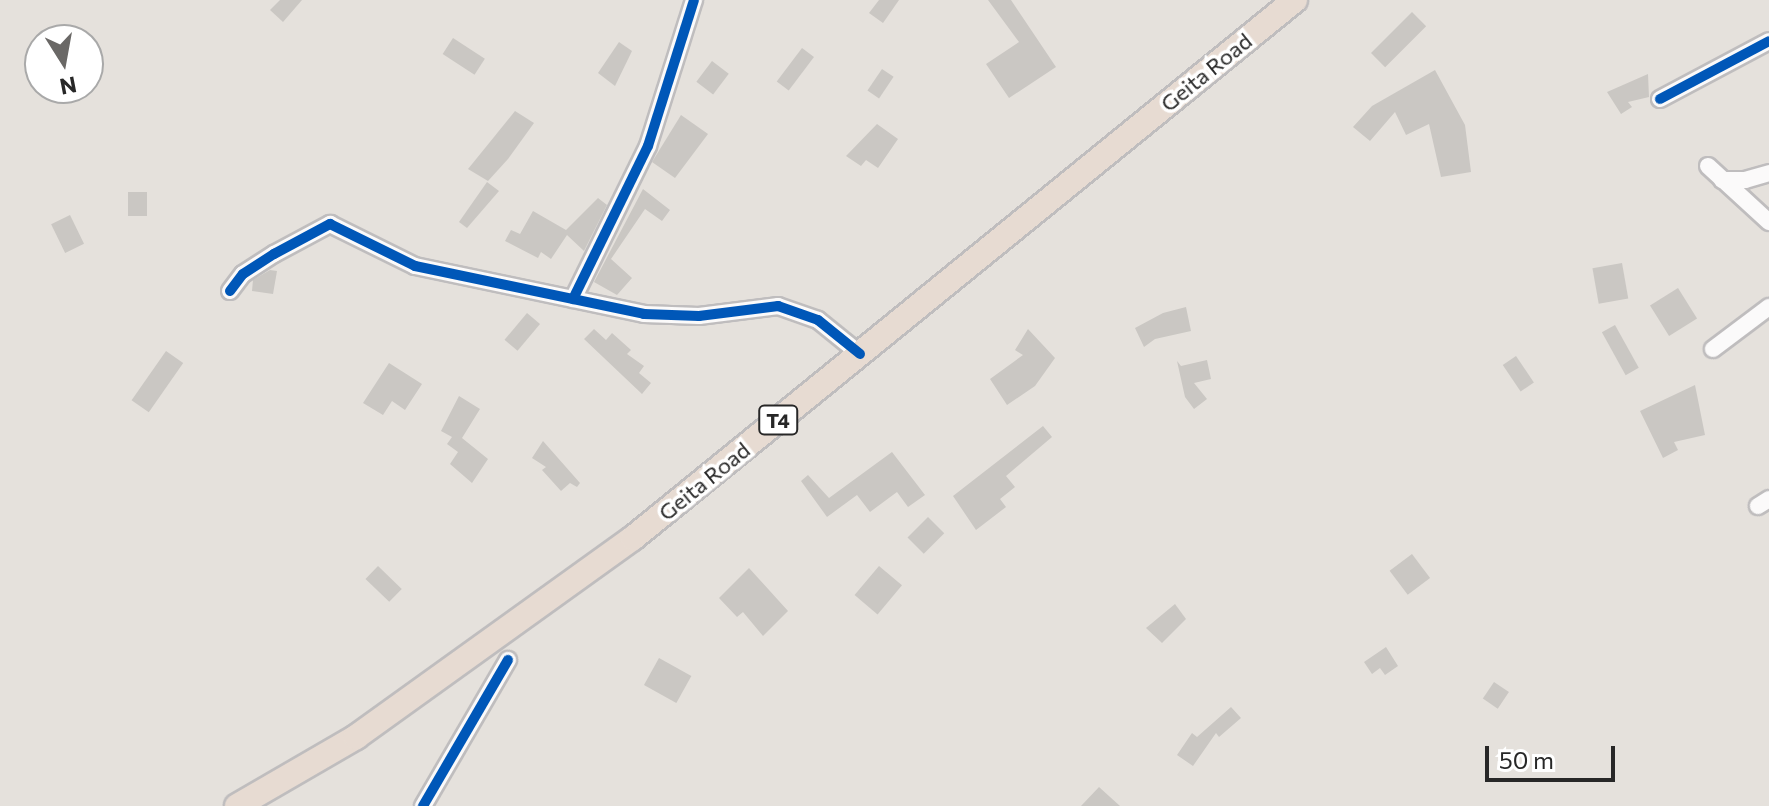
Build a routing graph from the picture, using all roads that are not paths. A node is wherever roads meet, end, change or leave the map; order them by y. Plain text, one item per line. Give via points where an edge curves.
1 (694, 0) edge
2 (1295, 0) edge
3 (1769, 41) edge
4 (1660, 99) dead end
5 (1708, 166) dead end
6 (1769, 173) edge
7 (1722, 180) junction
8 (1769, 222) edge
9 (230, 291) dead end
10 (573, 299) junction
11 (1769, 307) edge
12 (1713, 349) dead end
13 (860, 354) junction
14 (508, 660) dead end
15 (237, 806) edge
16 (423, 806) edge

1 - 10 street via 648,146
2 - 13 highway, Geita Road / T4
3 - 4 street
5 - 7 street
6 - 7 street
7 - 8 street
9 - 10 street via 263,260 330,224 415,266
10 - 13 street via 644,314 778,306 818,320
11 - 12 street
13 - 15 highway, Geita Road / T4 via 633,538 356,737
14 - 16 street

